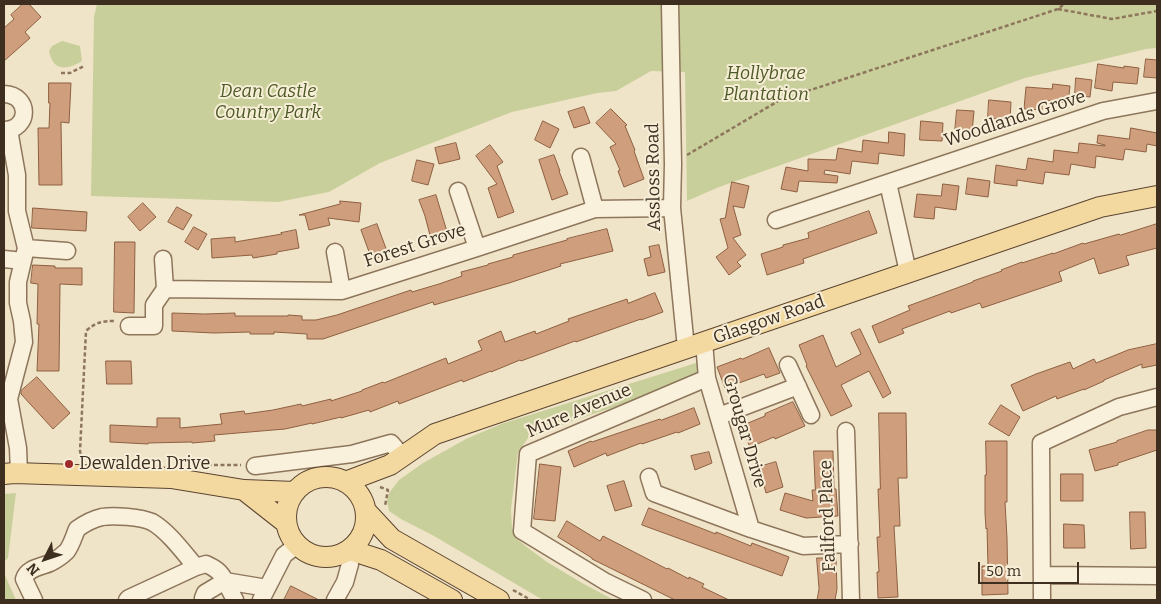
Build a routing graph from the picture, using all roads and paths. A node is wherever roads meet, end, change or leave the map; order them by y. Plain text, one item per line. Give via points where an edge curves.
1 (670, 4) edge
2 (1064, 4) edge
3 (1058, 9) junction
4 (1157, 11) edge
5 (84, 66) dead end
6 (61, 73) dead end
7 (4, 94) edge
8 (1157, 101) edge
9 (6, 130) edge
10 (582, 157) dead end
11 (673, 164) junction
12 (888, 183) junction
13 (458, 191) dead end
14 (1157, 196) edge
15 (595, 208) junction
16 (672, 208) junction
17 (776, 220) dead end
18 (477, 248) junction
19 (67, 251) dead end
20 (335, 252) dead end
21 (25, 254) junction
22 (4, 259) edge
23 (162, 259) dead end
24 (908, 272) junction
25 (165, 289) junction
26 (342, 291) junction
27 (128, 326) joint
28 (695, 345) junction
29 (11, 364) edge
30 (788, 365) dead end
31 (707, 378) junction
32 (798, 386) junction
33 (1157, 397) edge
34 (811, 415) dead end
35 (719, 416) junction
36 (846, 430) dead end
37 (396, 460) junction
38 (255, 466) dead end
39 (11, 473) edge
40 (85, 475) junction
41 (649, 477) dead end
42 (345, 482) junction
43 (244, 490) junction
44 (295, 492) junction
45 (367, 498) junction
46 (386, 510) dead end
47 (286, 523) junction
48 (751, 529) junction
49 (850, 544) junction
50 (297, 545) junction
51 (349, 550) junction
52 (196, 567) junction
53 (1043, 575) junction
54 (1157, 576) edge
55 (225, 580) junction
56 (264, 594) edge
57 (34, 600) edge
58 (127, 600) edge
59 (203, 600) edge
60 (235, 600) edge
61 (335, 600) edge
62 (452, 600) edge
63 (499, 600) edge
64 (643, 600) edge
65 (851, 600) edge
66 (1042, 600) edge

1 - 11 street, Assloss Road
2 - 3 path
3 - 4 path via 1112,19
3 - 11 path via 780,100
5 - 6 path via 70,73
7 - 9 street via 16,97 24,108 21,122
8 - 12 street, Woodlands Grove via 1104,111
9 - 21 street via 17,175 17,211
10 - 15 street
11 - 16 street, Assloss Road
12 - 17 street, Woodlands Grove
12 - 24 street
13 - 18 street
14 - 24 main road, Glasgow Road via 1100,207
15 - 16 street, Forest Grove
15 - 18 street, Forest Grove
16 - 28 street, Assloss Road
18 - 26 street, Forest Grove
19 - 21 street
20 - 26 street
21 - 22 street
21 - 29 street via 18,282 24,342
23 - 25 street
24 - 28 main road, Glasgow Road
25 - 26 street, Forest Grove
25 - 27 street via 154,305 154,326
27 - 40 path via 118,321 102,321 86,332 80,452
28 - 31 street, Grougar Drive
28 - 37 main road, Glasgow Road via 435,434
29 - 39 street via 9,399 18,448
30 - 32 street
31 - 35 street, Grougar Drive
31 - 64 street, Mure Avenue via 528,454 522,531 606,582
32 - 34 street
32 - 35 street
33 - 53 street via 1119,407 1041,443
35 - 48 street, Grougar Drive
36 - 49 street, Failford Place
37 - 38 street via 391,443 352,454
37 - 42 main road, Glasgow Road
37 - 45 main road, Glasgow Road
39 - 40 main road
40 - 43 main road via 171,478
41 - 48 street via 654,493
42 - 44 main road via 335,478 313,479
42 - 45 main road
43 - 44 main road
43 - 47 main road
44 - 47 main road via 289,501
45 - 46 path via 388,490
45 - 51 main road via 365,529
45 - 63 main road via 392,539
47 - 50 main road
48 - 49 street via 803,546
49 - 65 street, Failford Place
50 - 51 main road via 321,557
50 - 56 street via 284,556
51 - 61 street via 350,564 345,582
51 - 62 main road via 381,560
52 - 55 street via 206,564 215,568
52 - 57 street via 152,522 135,518 100,518 77,528 66,552 25,574 24,579
52 - 58 street
53 - 54 street
53 - 66 street
55 - 56 street
55 - 59 street via 205,593
55 - 60 street

